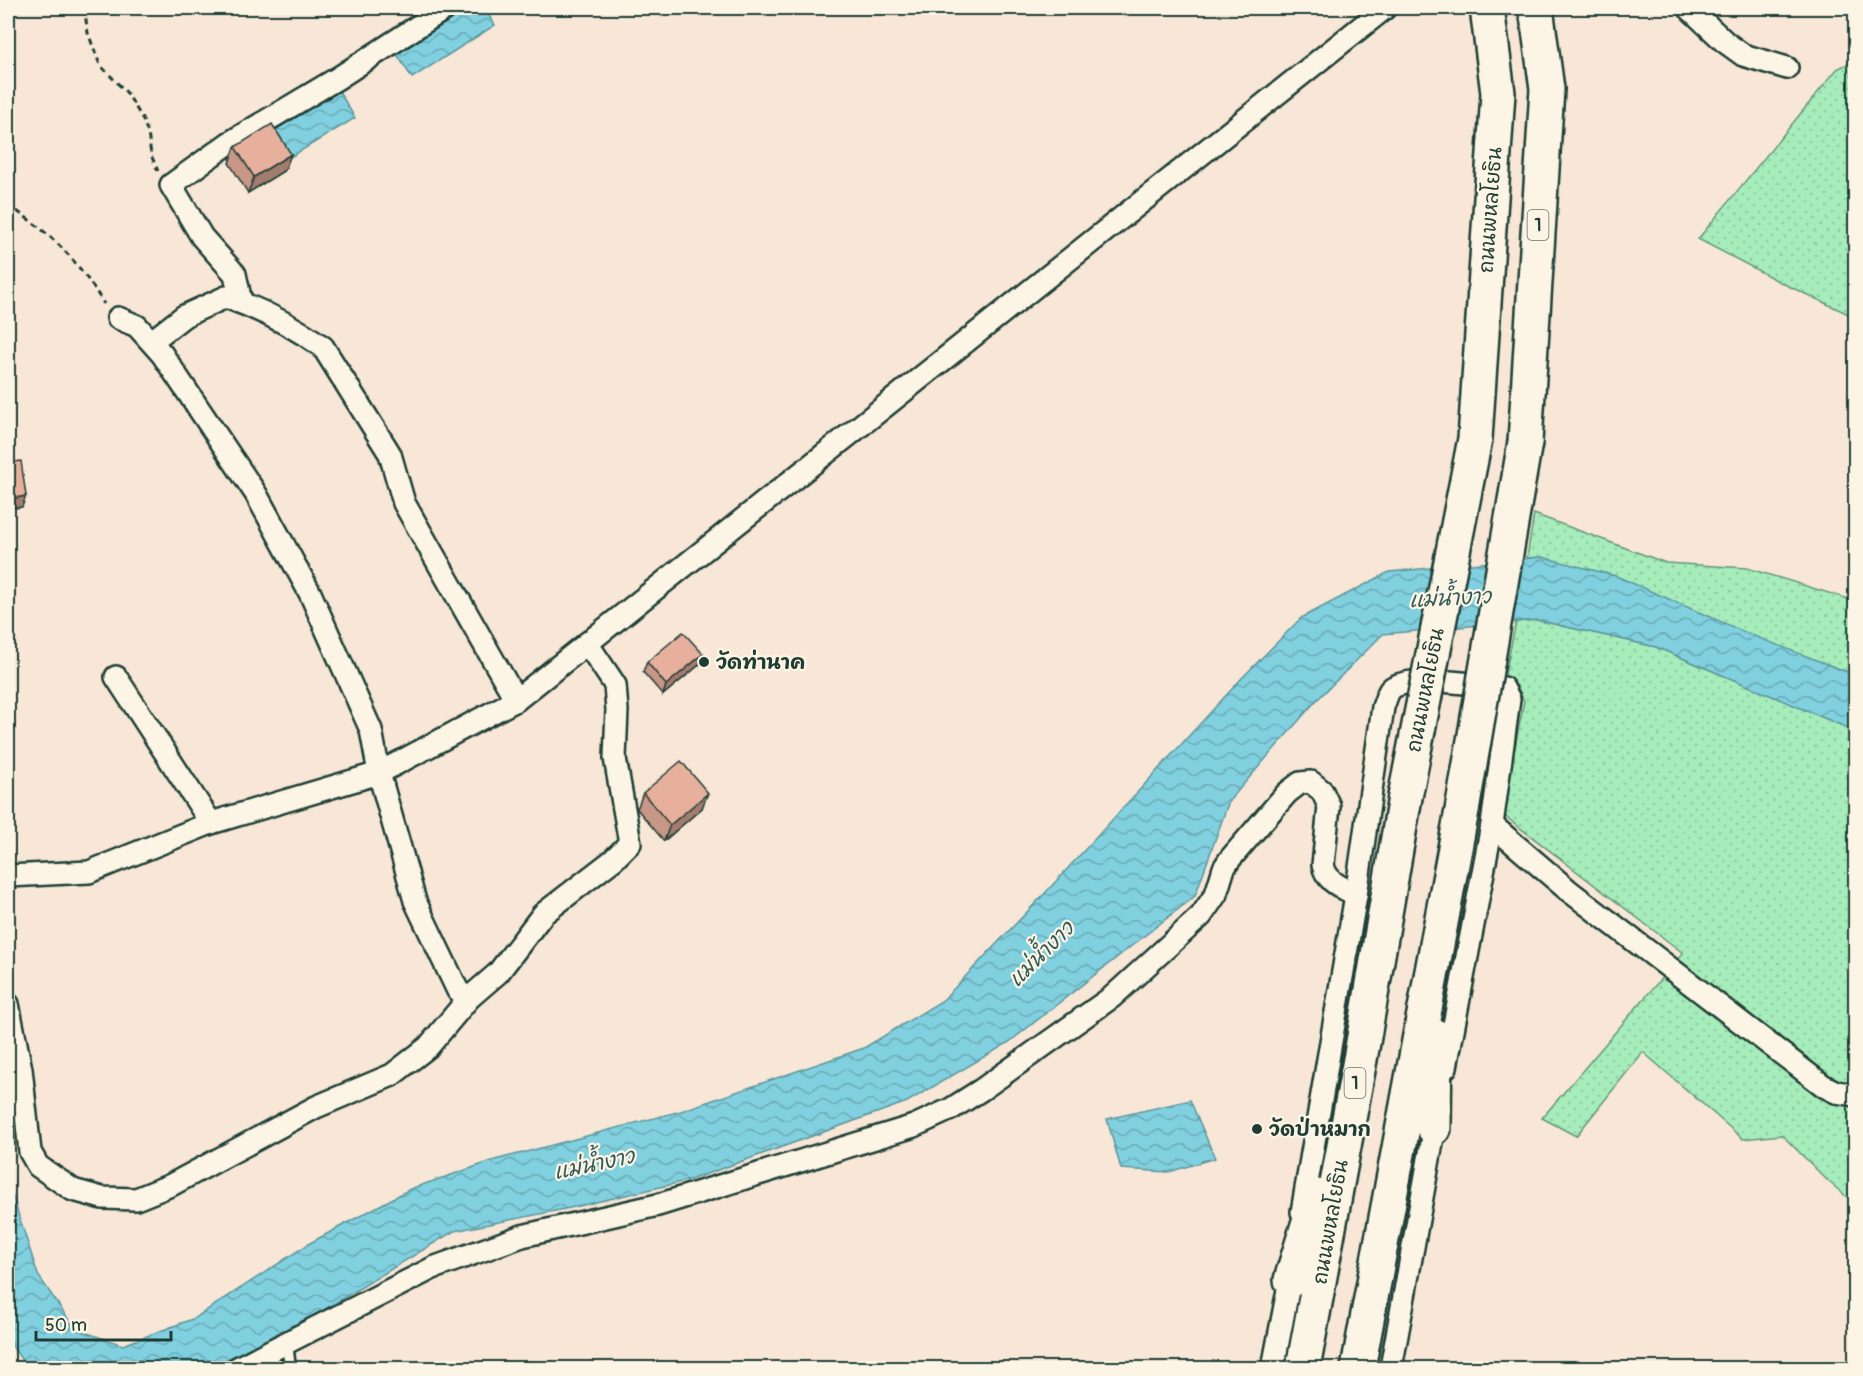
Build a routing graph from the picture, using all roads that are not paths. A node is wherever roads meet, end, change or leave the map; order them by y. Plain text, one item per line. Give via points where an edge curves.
1 (446, 8) edge
2 (1385, 8) edge
3 (1486, 8) edge
4 (1536, 8) edge
5 (1689, 8) edge
6 (1787, 68) dead end
7 (241, 302) junction
8 (118, 318) road end
9 (152, 341) junction
10 (587, 643) junction
11 (116, 677) dead end
12 (516, 700) junction
13 (379, 773) junction
14 (211, 823) junction
15 (1492, 825) junction
16 (8, 876) edge
17 (1356, 895) junction
18 (1436, 947) junction
19 (469, 998) junction
20 (8, 1004) edge
21 (1360, 1054) junction
22 (1856, 1095) edge
23 (1434, 1128) junction
24 (1291, 1280) junction
25 (287, 1343) junction
26 (237, 1368) edge
27 (290, 1368) edge
28 (1274, 1368) edge
29 (1303, 1368) edge
30 (1358, 1368) edge
31 (1390, 1368) edge

1 - 7 street via 229,143 171,185 202,237 235,274
2 - 10 street
3 - 21 highway, ถนนพหลโยธิน / 1, bridge via 1498,93 1474,439
4 - 18 highway, 1, bridge via 1547,89 1525,442
5 - 6 street via 1743,56
7 - 9 street via 226,297 211,302 184,316
7 - 12 street via 323,347 390,454 404,503
8 - 9 street via 137,326
9 - 13 street via 255,494 310,593 371,730
10 - 12 street
10 - 19 street via 615,685 615,758 630,843 613,861 543,914 498,973
11 - 14 street
12 - 13 street
13 - 14 street
13 - 19 street via 415,901 458,991
14 - 16 street via 89,872
15 - 17 street via 1509,699 1503,688 1454,681 1400,683 1390,690 1383,707
15 - 22 street via 1568,890 1824,1086
15 - 23 street
17 - 24 street
17 - 25 street via 1324,873 1329,806 1322,791 1311,782 1299,783 1278,802 1224,868 1216,894 1201,916 1112,997 951,1109 914,1126 658,1205 522,1236 433,1268
18 - 23 highway
18 - 30 highway, 1
19 - 20 street via 428,1047 392,1075 316,1107 171,1185 136,1199 73,1190 38,1166 30,1152 21,1069
21 - 24 highway
21 - 29 highway, ถนนพหลโยธิน / 1
23 - 31 street
24 - 28 street
25 - 26 street
25 - 27 lane

